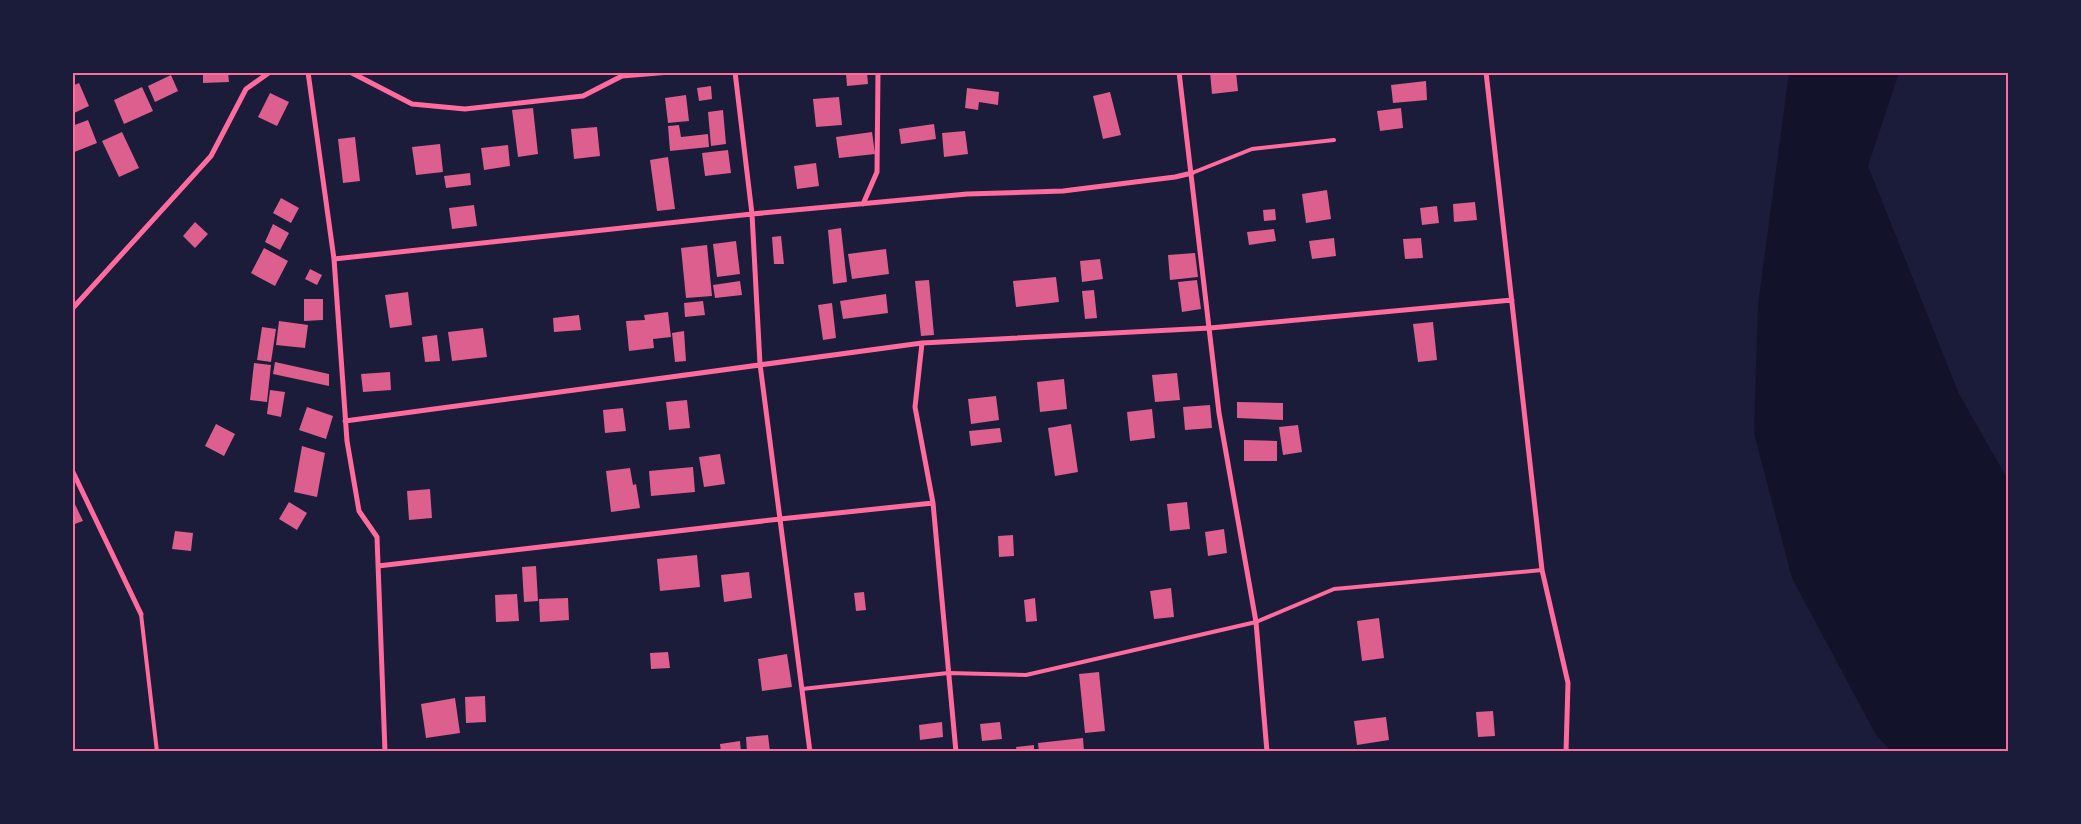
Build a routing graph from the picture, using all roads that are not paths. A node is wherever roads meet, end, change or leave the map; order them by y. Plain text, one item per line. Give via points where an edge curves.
1 (270, 72) edge
2 (308, 72) edge
3 (350, 72) edge
4 (670, 72) edge
5 (736, 72) edge
6 (878, 72) edge
7 (1179, 72) edge
8 (1486, 72) edge
9 (1334, 140) dead end
10 (1192, 173) junction
11 (863, 204) junction
12 (752, 214) junction
13 (334, 259) junction
14 (1512, 300) junction
15 (72, 309) edge
16 (1210, 328) junction
17 (922, 343) junction
18 (760, 364) junction
19 (345, 421) junction
20 (72, 470) edge
21 (933, 503) junction
22 (780, 519) junction
23 (378, 566) junction
24 (1542, 570) junction
25 (140, 614) joint
26 (1256, 622) junction
27 (948, 673) junction
28 (802, 689) junction
29 (157, 752) edge
30 (385, 752) edge
31 (810, 752) edge
32 (956, 752) edge
33 (1267, 752) edge
34 (1566, 752) edge

1 - 15 street via 246,88 211,156
2 - 13 street
3 - 4 street via 412,104 465,109 582,96 622,76
5 - 12 street
6 - 11 street via 877,172
7 - 10 street
8 - 14 street
9 - 10 lane via 1252,149
10 - 11 street via 1063,191 967,194
10 - 16 street
11 - 12 street
12 - 13 street
12 - 18 street
13 - 19 street
14 - 16 street
14 - 24 street
16 - 17 street
16 - 26 street via 1219,413
17 - 18 street
17 - 21 street via 915,407
18 - 19 street
18 - 22 street
19 - 23 street via 359,511 377,537
20 - 25 street
21 - 22 street
21 - 27 street
22 - 23 street
22 - 28 street
23 - 30 street
24 - 26 lane via 1334,589
24 - 34 street via 1568,683
25 - 29 lane
26 - 27 lane via 1026,675
26 - 33 street
27 - 28 lane
27 - 32 street
28 - 31 street

